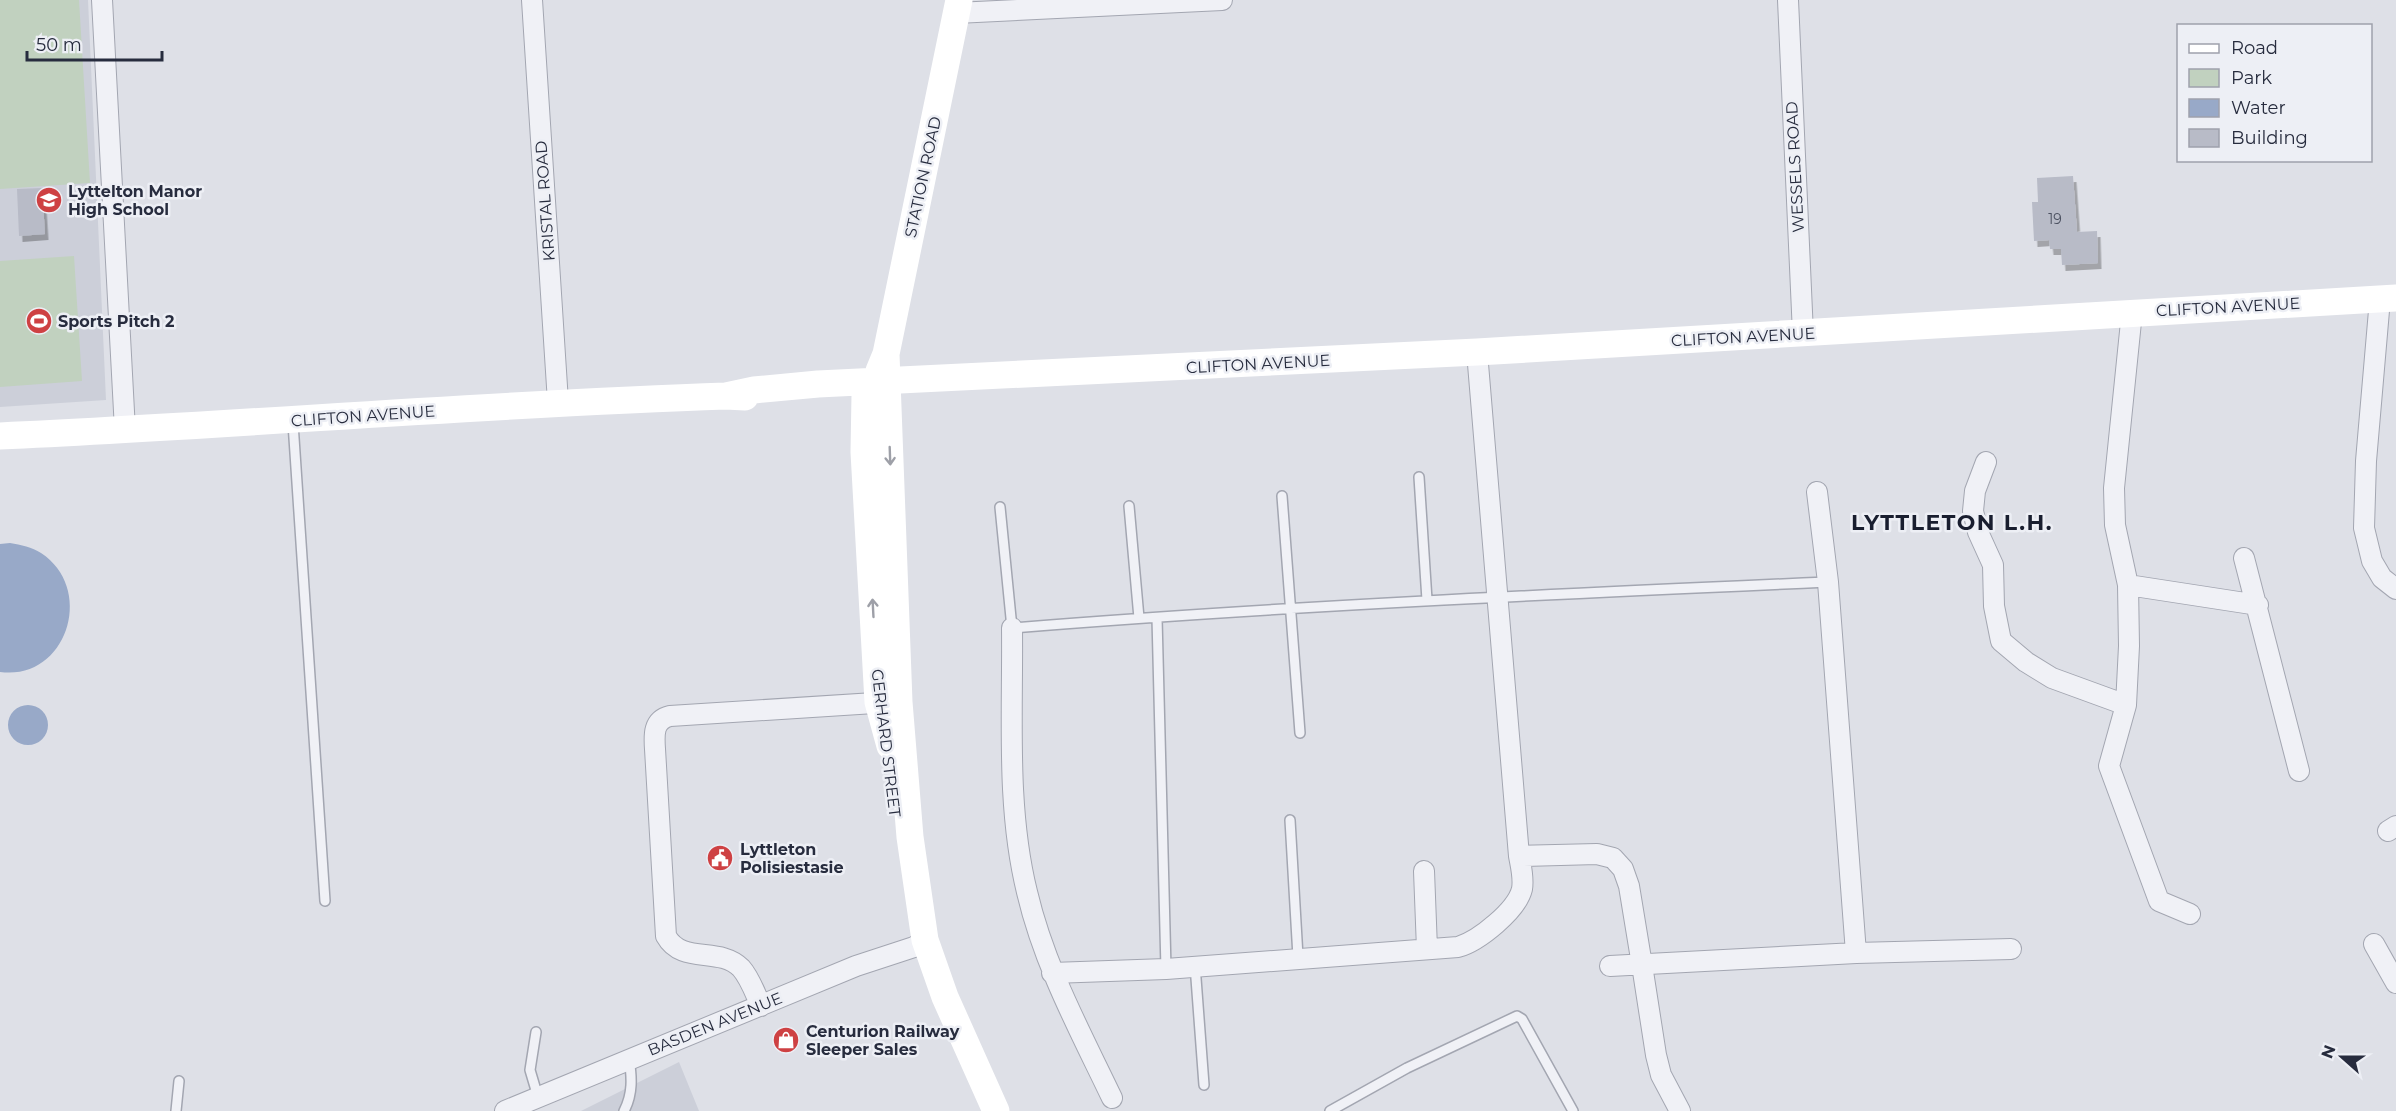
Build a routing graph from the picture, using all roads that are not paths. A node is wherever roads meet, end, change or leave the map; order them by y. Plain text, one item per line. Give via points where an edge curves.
1 (102, 0) edge
2 (532, 0) edge
3 (1222, 0) edge
4 (1788, 0) edge
5 (957, 6) edge
6 (2388, 299) edge
7 (2132, 312) junction
8 (1803, 334) junction
9 (1477, 352) junction
10 (879, 389) junction
11 (558, 402) junction
12 (293, 421) junction
13 (125, 430) junction
14 (0, 436) edge
15 (1986, 462) dead end
16 (1419, 477) dead end
17 (1817, 492) dead end
18 (1282, 496) dead end
19 (1129, 506) dead end
20 (1000, 507) dead end
21 (2244, 558) dead end
22 (1828, 582) junction
23 (2128, 585) junction
24 (2396, 589) edge
25 (1498, 596) junction
26 (1427, 600) junction
27 (2258, 605) junction
28 (1291, 609) junction
29 (1139, 618) junction
30 (1157, 618) junction
31 (1012, 628) junction
32 (888, 702) junction
33 (2126, 705) junction
34 (1300, 733) dead end
35 (2299, 771) dead end
36 (1290, 820) dead end
37 (1519, 856) junction
38 (1424, 871) dead end
39 (325, 901) dead end
40 (2190, 914) dead end
41 (920, 944) junction
42 (2374, 944) dead end
43 (1427, 949) junction
44 (2011, 949) dead end
45 (1856, 953) junction
46 (1298, 957) junction
47 (1642, 964) junction
48 (1195, 965) junction
49 (1610, 966) dead end
50 (1166, 969) junction
51 (1052, 973) junction
52 (2396, 983) edge
53 (761, 1006) junction
54 (536, 1032) dead end
55 (629, 1059) junction
56 (180, 1081) dead end
57 (1204, 1085) dead end
58 (538, 1097) junction
59 (1112, 1098) dead end
60 (176, 1111) edge
61 (505, 1111) edge
62 (624, 1111) edge
63 (986, 1111) edge
64 (996, 1111) edge
65 (1330, 1111) edge
66 (1574, 1111) edge
67 (1680, 1111) edge

1 - 13 street
2 - 11 street, KRISTAL ROAD
3 - 5 street
4 - 8 street, WESSELS ROAD
5 - 10 street, STATION ROAD
6 - 7 street, CLIFTON AVENUE
6 - 24 street via 2366,461 2364,528 2372,561 2382,578
7 - 8 street, CLIFTON AVENUE
7 - 23 street via 2114,488 2115,525
8 - 9 street, CLIFTON AVENUE
9 - 10 street, CLIFTON AVENUE via 1090,372 1063,379
9 - 25 street
10 - 11 street, CLIFTON AVENUE via 780,399 726,396
10 - 32 street, GERHARD STREET via 864,452
11 - 12 street, CLIFTON AVENUE
12 - 13 street, CLIFTON AVENUE
12 - 39 lane
13 - 14 street, CLIFTON AVENUE
15 - 33 street via 1975,491 1973,511 1993,565 1994,606 2001,641 2052,678
16 - 26 lane
17 - 22 street
18 - 28 lane
19 - 29 lane
20 - 31 lane
21 - 27 street
22 - 25 lane
22 - 45 street
23 - 27 street
23 - 33 street
25 - 26 lane
25 - 37 street
26 - 28 lane
27 - 35 street
28 - 30 lane
28 - 34 lane
29 - 30 lane
29 - 31 lane
30 - 50 lane
31 - 51 street via 1014,814 1027,893
32 - 41 street, GERHARD STREET via 898,840
32 - 53 street via 670,716 656,727 654,749 666,936 682,952 732,961 742,969
33 - 40 street via 2110,754 2111,778 2159,901
36 - 46 lane
37 - 43 street via 1523,876 1520,896 1494,925 1471,944
37 - 47 street via 1597,854 1613,858 1623,869 1629,886
38 - 43 street
41 - 53 street, BASDEN AVENUE
41 - 63 street, GERHARD STREET
41 - 64 street, GERHARD STREET
42 - 52 street
43 - 46 street
44 - 45 street
45 - 47 street
46 - 48 street
47 - 49 street
47 - 67 street via 1661,1075
48 - 50 street
48 - 57 lane
50 - 51 street
51 - 59 street
53 - 55 street, BASDEN AVENUE
54 - 58 lane via 530,1070
55 - 58 street, BASDEN AVENUE
55 - 62 lane via 631,1090
56 - 60 lane
58 - 61 street, BASDEN AVENUE
65 - 66 lane via 1407,1068 1517,1016

